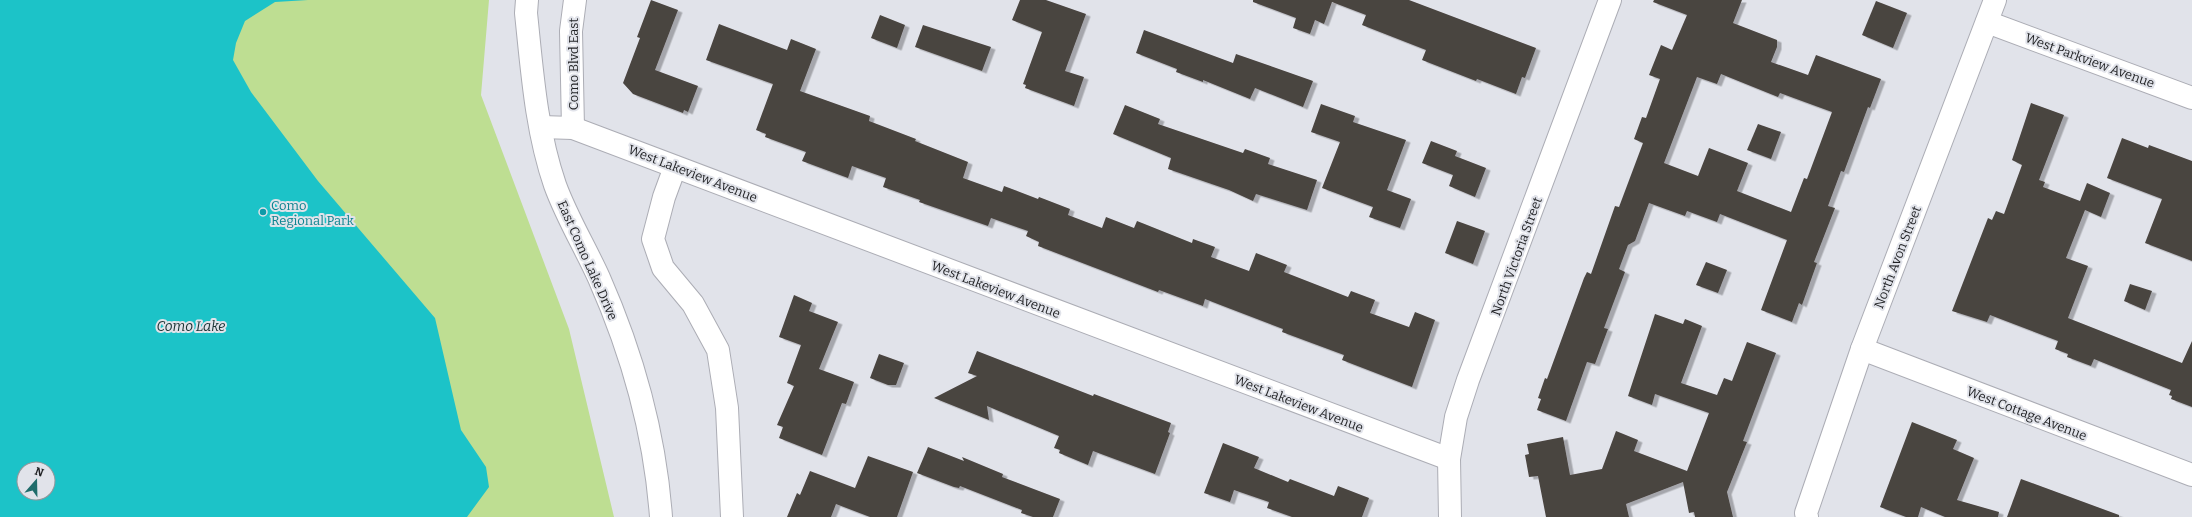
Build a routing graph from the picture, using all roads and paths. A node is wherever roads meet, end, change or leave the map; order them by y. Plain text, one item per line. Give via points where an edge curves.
1 (527, 0) edge
2 (575, 0) edge
3 (1610, 0) edge
4 (1995, 0) edge
5 (1987, 22) junction
6 (2192, 98) edge
7 (541, 127) junction
8 (573, 128) junction
9 (675, 166) junction
10 (1862, 349) junction
11 (1449, 459) junction
12 (2192, 475) edge
13 (661, 517) edge
14 (732, 517) edge
15 (1450, 517) edge
16 (1807, 517) edge

1 - 7 street, East Como Lake Drive via 534,88
2 - 8 street, Como Blvd East via 571,31
3 - 11 street, North Victoria Street via 1468,380 1456,417
4 - 5 street, North Avon Street
5 - 6 street, West Parkview Avenue
5 - 10 street, North Avon Street
7 - 8 street, West Lakeview Avenue
7 - 13 street, East Como Lake Drive via 555,184 577,237 599,277 641,394 654,447
8 - 9 street, West Lakeview Avenue
9 - 11 street, West Lakeview Avenue
9 - 14 street via 653,239 663,268 692,304 718,350 727,408
10 - 12 street, West Cottage Avenue
10 - 16 street, North Avon Street via 1806,512
11 - 15 street, North Victoria Street

